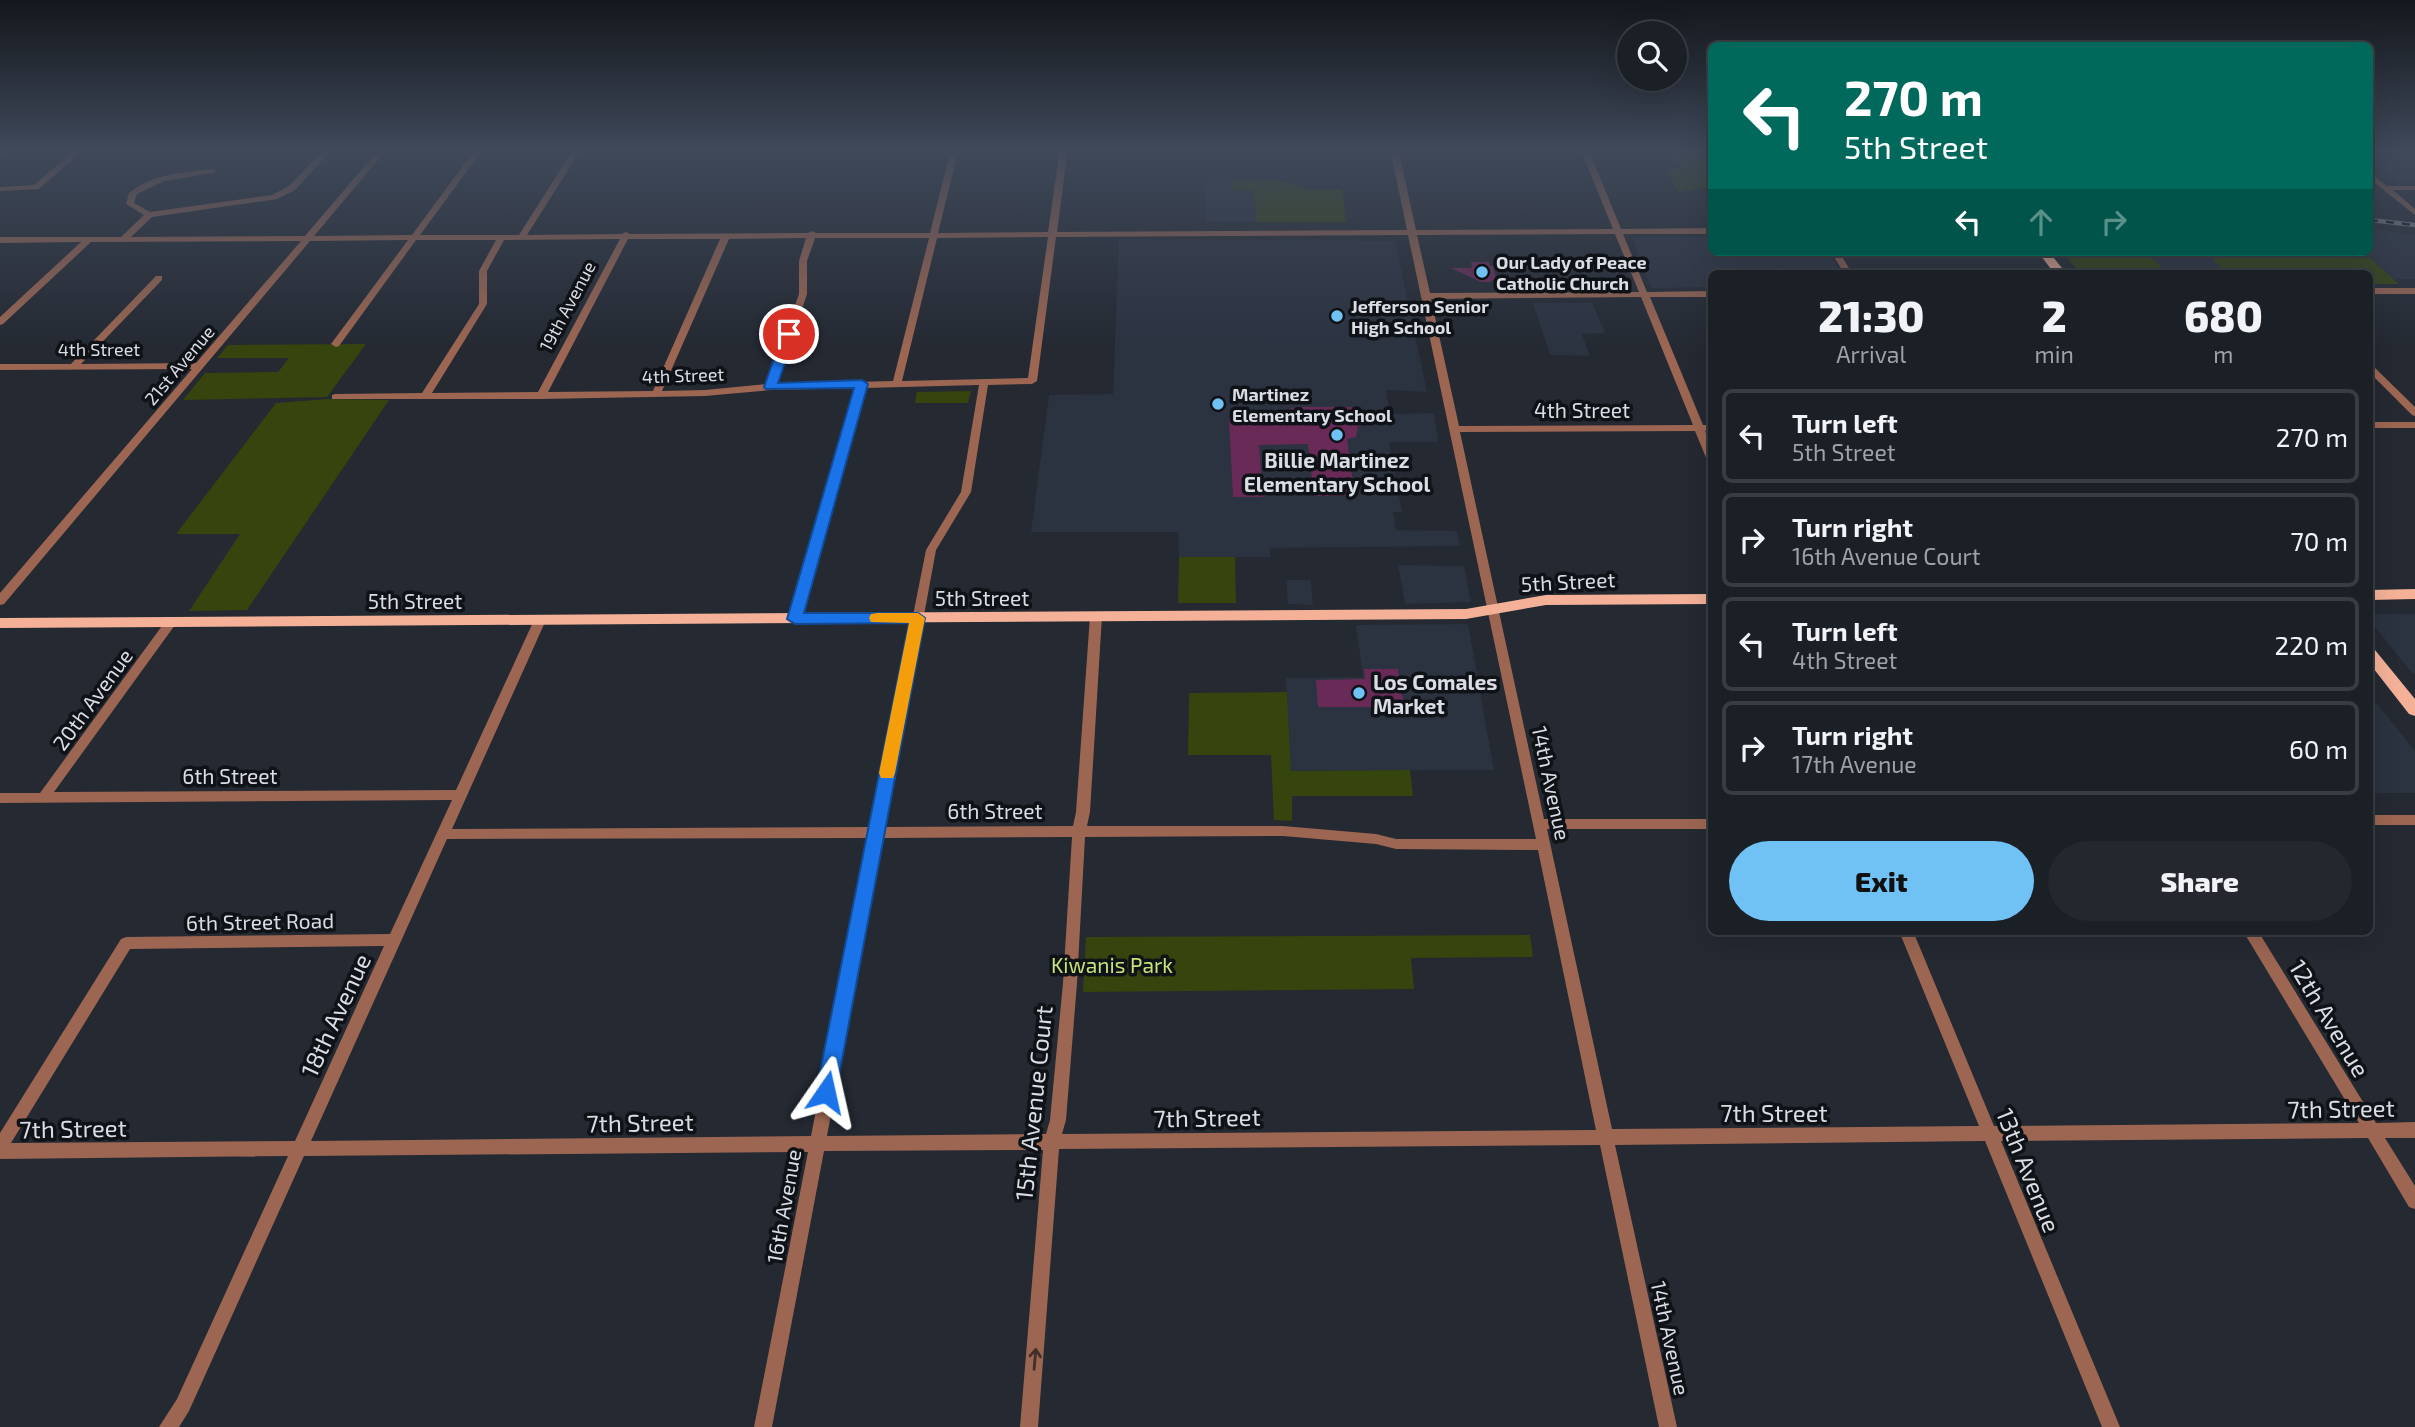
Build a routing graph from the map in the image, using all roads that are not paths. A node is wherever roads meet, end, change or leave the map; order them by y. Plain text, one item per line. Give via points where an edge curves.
1 (149, 215) edge
2 (326, 215) edge
3 (431, 215) edge
4 (536, 215) edge
5 (939, 215) edge
6 (1055, 215) edge
7 (1408, 215) edge
8 (1610, 215) edge
9 (1708, 231) edge
10 (1617, 232) junction
11 (1053, 233) junction
12 (1412, 233) junction
13 (812, 234) junction
14 (934, 234) junction
15 (523, 235) junction
16 (626, 235) junction
17 (726, 235) junction
18 (502, 236) junction
19 (307, 237) junction
20 (415, 237) junction
21 (124, 239) junction
22 (0, 240) edge
23 (88, 240) junction
24 (2046, 256) edge
25 (2058, 270) edge
26 (159, 278) dead end
27 (2373, 291) edge
28 (2415, 291) edge
29 (1708, 294) edge
30 (1643, 295) junction
31 (1425, 296) junction
32 (0, 322) edge
33 (337, 344) dead end
34 (199, 366) junction
35 (0, 367) edge
36 (73, 367) junction
37 (2373, 371) edge
38 (984, 383) junction
39 (862, 384) junction
40 (897, 384) junction
41 (771, 387) junction
42 (656, 394) junction
43 (425, 396) junction
44 (541, 396) junction
45 (335, 397) dead end
46 (2415, 413) edge
47 (2373, 425) edge
48 (2415, 425) edge
49 (1698, 428) junction
50 (1708, 428) edge
51 (1453, 429) junction
52 (1708, 451) edge
53 (2415, 594) edge
54 (2373, 595) edge
55 (1708, 599) edge
56 (0, 601) edge
57 (1493, 610) junction
58 (1096, 616) junction
59 (918, 618) junction
60 (795, 619) junction
61 (540, 620) junction
62 (171, 622) junction
63 (0, 623) edge
64 (2373, 658) edge
65 (2415, 710) edge
66 (461, 794) junction
67 (0, 798) edge
68 (43, 798) junction
69 (2373, 820) edge
70 (2415, 820) edge
71 (1540, 824) junction
72 (1708, 824) edge
73 (875, 830) junction
74 (1079, 831) junction
75 (443, 834) junction
76 (1544, 845) junction
77 (1908, 935) edge
78 (2252, 935) edge
79 (394, 940) junction
80 (2372, 1130) junction
81 (2415, 1130) edge
82 (1989, 1134) junction
83 (1606, 1136) junction
84 (1052, 1141) junction
85 (816, 1143) junction
86 (299, 1148) junction
87 (0, 1149) edge
88 (2415, 1201) edge
89 (168, 1427) edge
90 (763, 1427) edge
91 (1029, 1427) edge
92 (1668, 1427) edge
93 (2110, 1427) edge

1 - 21 street
2 - 19 street, 21st Avenue
3 - 20 street
4 - 15 street
5 - 14 street
6 - 11 street
7 - 12 street, 14th Avenue
8 - 10 street
9 - 10 street
10 - 12 street
10 - 30 street
11 - 12 street
11 - 14 street
11 - 38 street, 4th Street via 1032,382
12 - 31 street, 14th Avenue
13 - 14 street
13 - 17 street
13 - 41 street via 803,261 803,294
14 - 40 street
15 - 16 street
15 - 18 street
16 - 17 street
16 - 44 street, 19th Avenue
17 - 42 street
18 - 20 street
18 - 43 street via 483,271 484,304
19 - 20 street
19 - 21 street
19 - 34 street, 21st Avenue
20 - 33 street
21 - 23 street
22 - 23 street
23 - 32 street
24 - 25 main road
26 - 36 street
27 - 28 street
29 - 30 street
30 - 31 street
30 - 49 street
31 - 51 street, 14th Avenue
34 - 36 street, 4th Street
34 - 56 street, 21st Avenue
35 - 36 street, 4th Street
37 - 46 street
38 - 40 street, 4th Street
38 - 59 street, 16th Avenue via 966,492 936,538
39 - 40 street, 4th Street
39 - 41 street, 4th Street
39 - 60 street
41 - 42 street, 4th Street
42 - 44 street, 4th Street
43 - 44 street, 4th Street
43 - 45 street, 4th Street
47 - 48 street
49 - 50 street, 4th Street
49 - 51 street, 4th Street
49 - 52 street
51 - 57 street, 14th Avenue
53 - 54 main road
55 - 57 main road, 5th Street via 1546,600
57 - 58 main road, 5th Street via 1466,614
57 - 71 street, 14th Avenue
58 - 59 main road, 5th Street
58 - 74 street, 15th Avenue Court
59 - 60 main road, 5th Street
59 - 73 street, 16th Avenue
60 - 61 main road, 5th Street
61 - 62 main road, 5th Street
61 - 66 street, 18th Avenue
62 - 63 main road, 5th Street
62 - 68 street, 20th Avenue
64 - 65 main road
66 - 68 street, 6th Street
66 - 75 street, 18th Avenue
67 - 68 street, 6th Street
69 - 70 street
71 - 72 street
71 - 76 street, 14th Avenue
73 - 74 street, 6th Street
73 - 75 street, 6th Street
73 - 85 street, 16th Avenue
74 - 76 street, 6th Street via 1283,831 1396,844
74 - 84 street, 15th Avenue Court via 1058,1120
75 - 79 street, 18th Avenue
76 - 83 street, 14th Avenue
77 - 82 street, 13th Avenue
78 - 80 street, 12th Avenue
79 - 86 street, 18th Avenue
79 - 87 street, 6th Street Road via 125,943
80 - 81 street, 7th Street
80 - 82 street, 7th Street
80 - 88 street, 12th Avenue
82 - 83 street, 7th Street
82 - 93 street, 13th Avenue
83 - 84 street, 7th Street
83 - 92 street, 14th Avenue
84 - 85 street, 7th Street
91 -> 84 street, 15th Avenue Court
85 - 86 street, 7th Street
85 - 90 street, 16th Avenue
86 - 87 street, 7th Street
86 - 89 street, 18th Avenue via 183,1405

